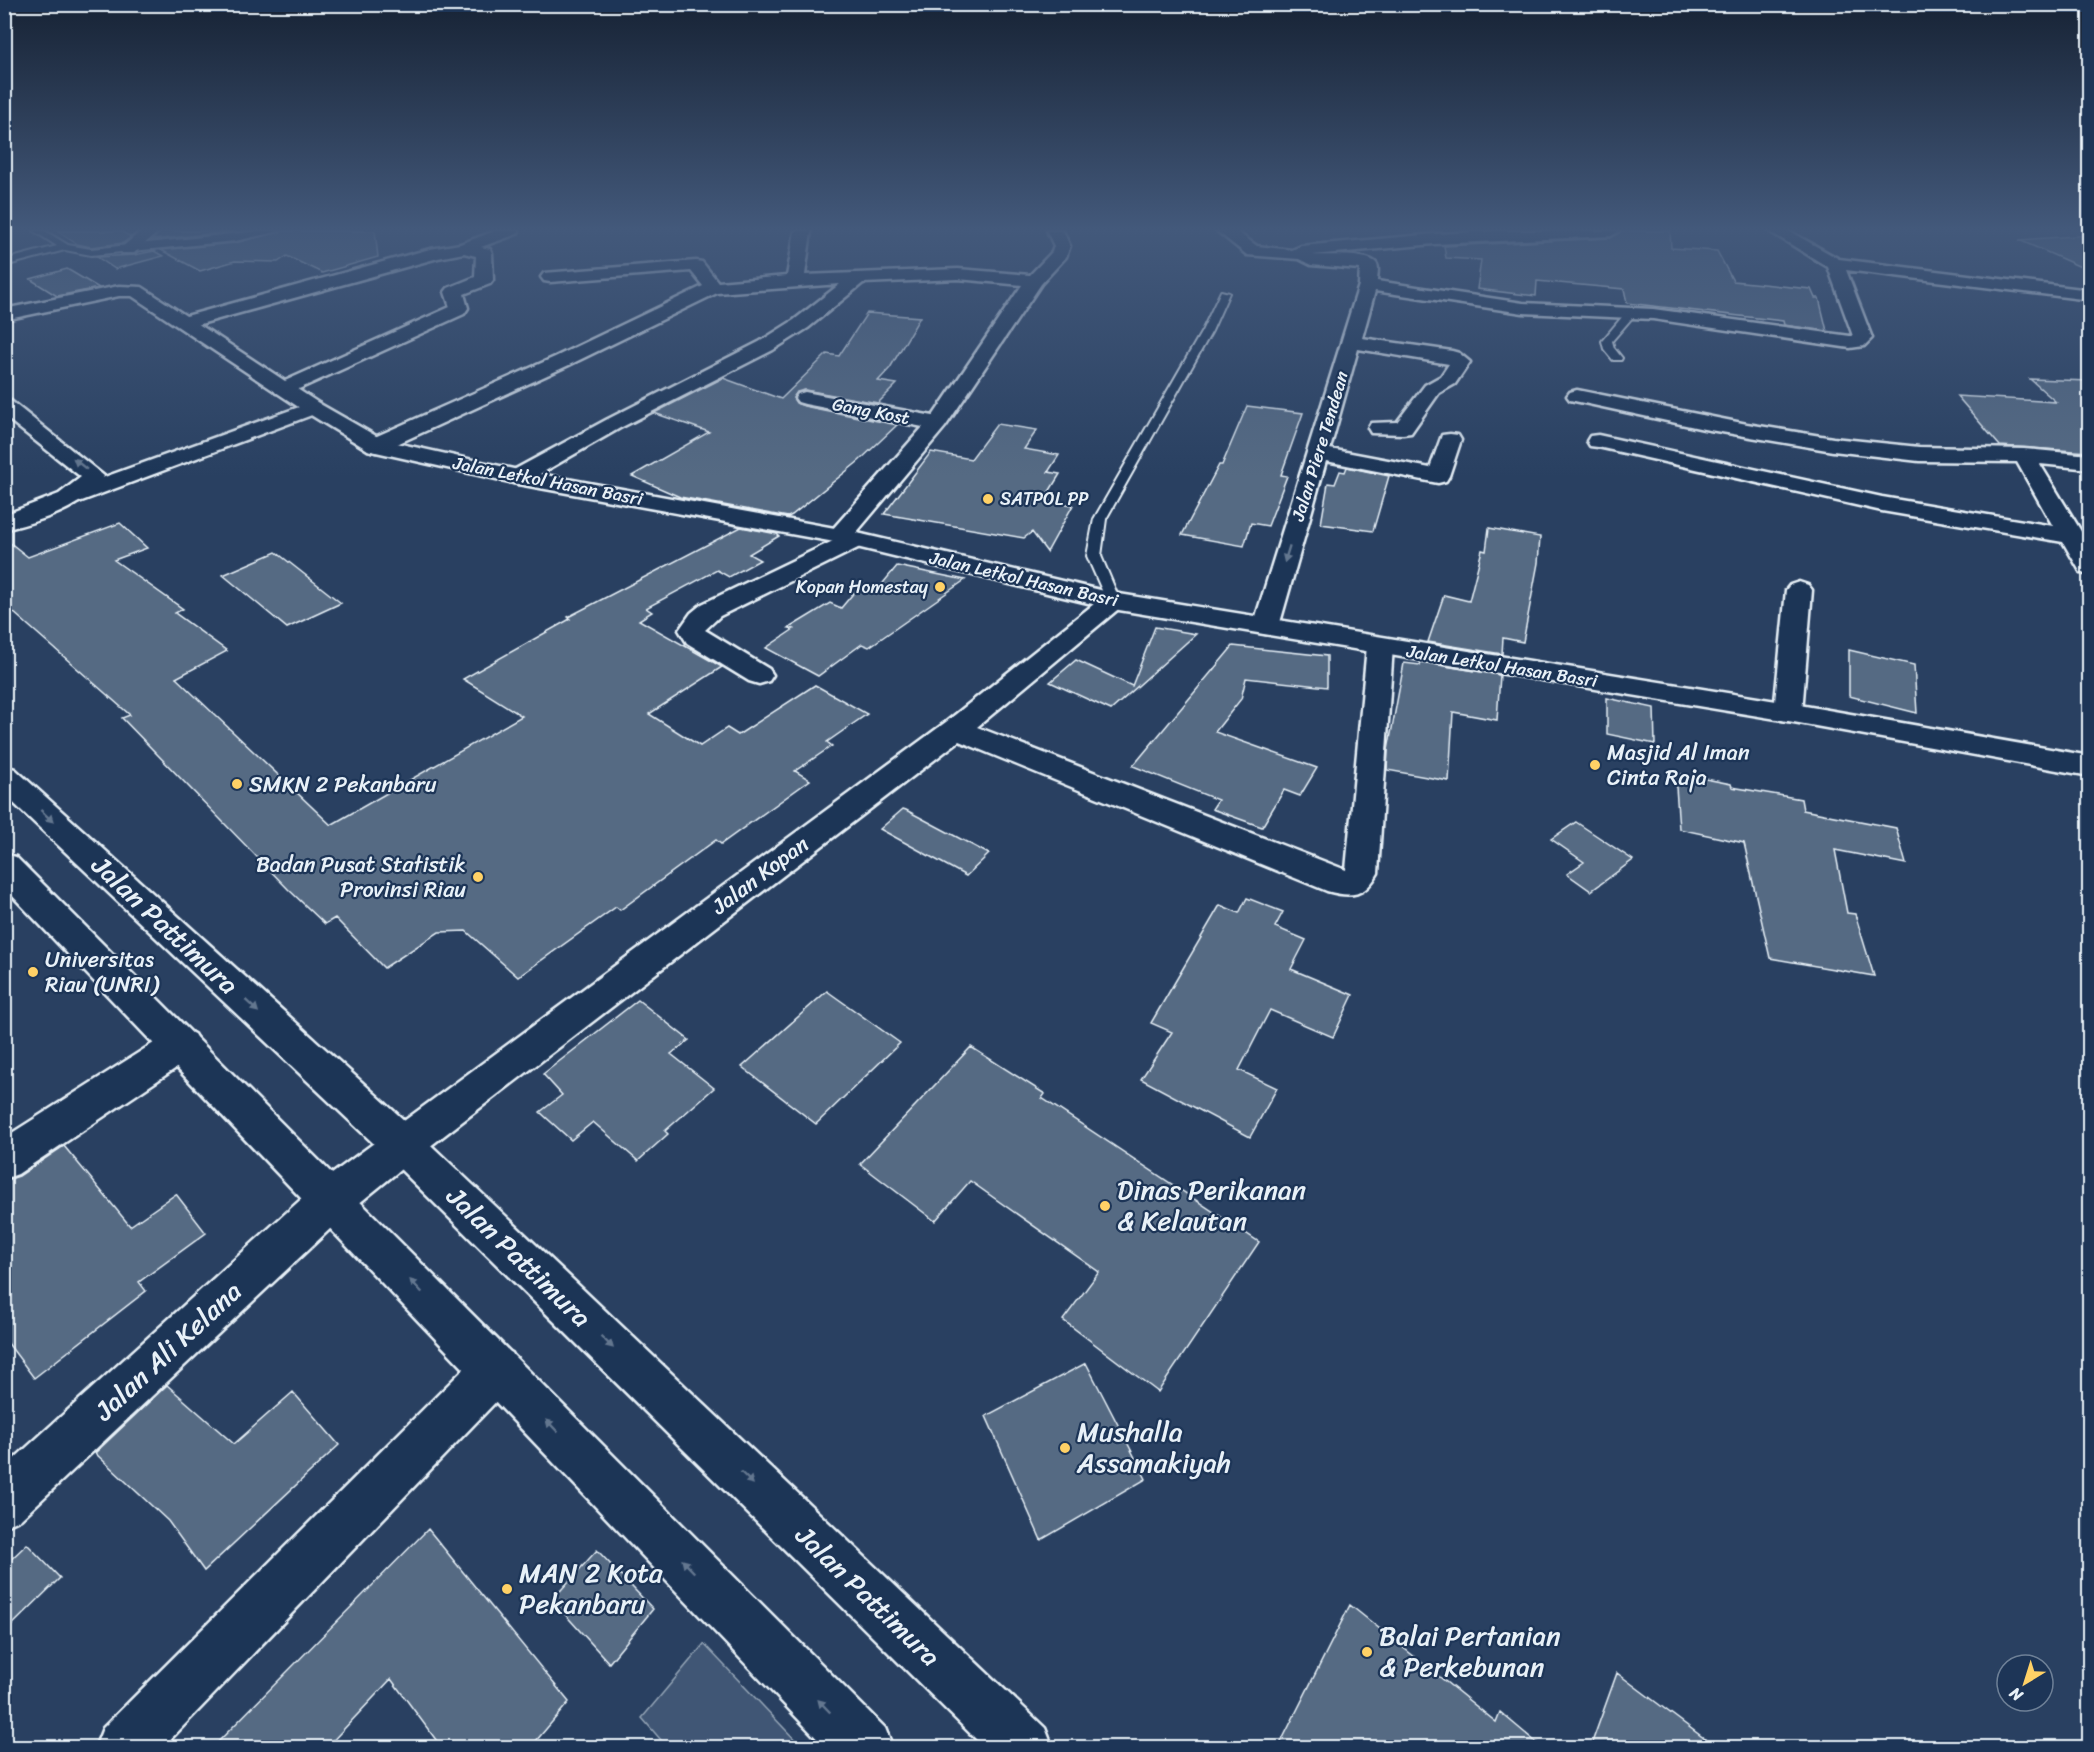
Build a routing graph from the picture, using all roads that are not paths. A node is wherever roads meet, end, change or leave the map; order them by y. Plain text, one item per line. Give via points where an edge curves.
1 (171, 313) edge
2 (219, 313) edge
3 (452, 313) edge
4 (661, 313) edge
5 (815, 313) edge
6 (1012, 313) edge
7 (1215, 313) edge
8 (1359, 313) edge
9 (1631, 313) edge
10 (1638, 313) edge
11 (1853, 313) edge
12 (186, 322) junction
13 (1350, 342) junction
14 (1617, 358) dead end
15 (283, 389) junction
16 (1577, 396) dead end
17 (805, 398) dead end
18 (4, 405) edge
19 (313, 408) junction
20 (938, 423) junction
21 (1379, 428) dead end
22 (1450, 440) dead end
23 (1598, 441) dead end
24 (376, 446) junction
25 (1317, 453) junction
26 (2024, 456) junction
27 (2090, 462) edge
28 (518, 477) junction
29 (71, 497) junction
30 (4, 523) edge
31 (2070, 536) junction
32 (847, 538) junction
33 (2088, 562) edge
34 (1799, 590) dead end
35 (1113, 601) junction
36 (1266, 626) junction
37 (1380, 646) junction
38 (759, 675) dead end
39 (1788, 712) junction
40 (956, 729) junction
41 (2090, 766) edge
42 (4, 776) edge
43 (8, 876) edge
44 (182, 1045) junction
45 (402, 1144) junction
46 (4, 1161) edge
47 (332, 1199) junction
48 (496, 1369) junction
49 (4, 1502) edge
50 (123, 1748) edge
51 (865, 1748) edge
52 (1025, 1748) edge

1 - 12 street, Jalan Letkol Hasan Basri
2 - 12 street
3 - 15 street
4 - 24 street
5 - 28 street via 766,346
6 - 20 street
7 - 35 lane via 1100,519 1094,556
8 - 13 street, Jalan Piere Tendean
9 - 14 lane via 1607,341
10 - 11 street via 1850,342 1863,338
12 - 15 street, Jalan Letkol Hasan Basri
13 - 21 street via 1452,357 1460,362 1448,380 1432,390 1410,416 1405,427
13 - 25 street, Jalan Piere Tendean
15 - 19 street, Jalan Letkol Hasan Basri
16 - 26 street via 1732,429 1830,444 1920,454
17 - 20 street, Gang Kost
29 -> 18 street via 91,483 93,476
19 - 24 street, Jalan Letkol Hasan Basri
19 - 29 street
20 - 32 street
22 - 25 street via 1438,476
23 - 31 street via 1882,504
24 - 28 street, Jalan Letkol Hasan Basri
25 -> 36 street, Jalan Piere Tendean
26 - 27 street
26 - 31 street
28 - 32 street, Jalan Letkol Hasan Basri
29 - 30 street
31 - 33 street
32 - 35 street, Jalan Letkol Hasan Basri
32 - 38 street via 700,619 693,630 696,637
34 - 39 street
35 - 36 street, Jalan Letkol Hasan Basri
35 - 40 street, Jalan Kopan
36 - 37 street, Jalan Letkol Hasan Basri
37 - 39 street, Jalan Letkol Hasan Basri
37 - 40 street via 1362,873 1355,882 1339,882
39 - 41 street, Jalan Letkol Hasan Basri
40 - 45 street, Jalan Kopan
42 -> 45 street, Jalan Pattimura
43 - 44 street
44 - 46 street
44 - 47 street
45 - 47 street, Jalan Kopan
45 -> 52 street, Jalan Pattimura
48 -> 47 street
47 - 49 street, Jalan Ali Kelana
48 - 50 street
51 -> 48 street

